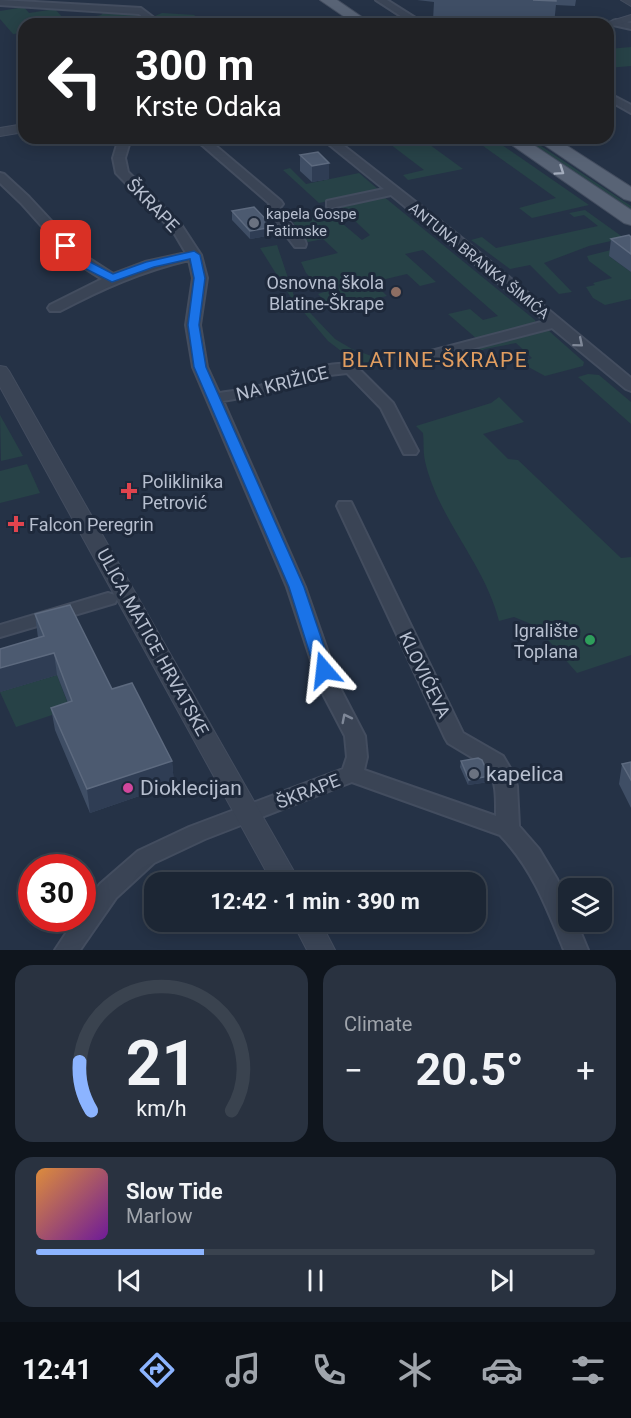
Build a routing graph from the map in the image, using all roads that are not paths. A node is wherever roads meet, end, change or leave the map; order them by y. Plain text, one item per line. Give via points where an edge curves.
1 (381, 0) edge
2 (626, 0) edge
3 (0, 3) edge
4 (322, 3) edge
5 (631, 3) edge
6 (151, 18) edge
7 (337, 18) edge
8 (353, 18) edge
9 (410, 18) edge
10 (631, 18) edge
11 (614, 22) edge
12 (614, 23) edge
13 (631, 26) edge
14 (614, 100) edge
15 (631, 110) edge
16 (18, 129) edge
17 (0, 132) edge
18 (123, 144) edge
19 (207, 144) edge
20 (335, 144) edge
21 (520, 144) edge
22 (552, 144) edge
23 (0, 177) edge
24 (391, 189) junction
25 (631, 195) edge
26 (331, 204) dead end
27 (631, 219) edge
28 (300, 244) dead end
29 (194, 255) junction
30 (112, 279) junction
31 (55, 308) dead end
32 (554, 323) junction
33 (417, 359) dead end
34 (0, 371) edge
35 (631, 386) edge
36 (214, 398) junction
37 (410, 451) dead end
38 (345, 506) dead end
39 (108, 599) dead end
40 (0, 631) edge
41 (352, 774) junction
42 (248, 814) junction
43 (508, 829) junction
44 (280, 872) edge
45 (312, 932) edge
46 (67, 950) edge
47 (321, 950) edge
48 (576, 950) edge

1 - 9 street
2 - 5 street
3 - 6 street via 141,10
4 - 7 main road
4 - 8 main road
10 - 11 street
12 - 13 street
14 - 15 street
16 - 17 street
18 - 29 street, ŠKRAPE via 119,158 122,173 178,229
19 - 28 street via 277,204 272,209
20 - 24 street, ANTUNA BRANKA ŠIMIĆA
21 -> 27 main road
22 - 25 main road
23 - 30 street via 77,257
24 - 26 street
24 - 32 street, ANTUNA BRANKA ŠIMIĆA
29 - 30 street
29 - 36 street, ŠKRAPE via 200,278 194,325 200,367
30 - 31 street
32 - 33 street
32 -> 35 street, ANTUNA BRANKA ŠIMIĆA
34 - 42 street, ULICA MATICE HRVATSKE
36 - 37 street, NA KRIŽICE via 350,368 388,406
41 -> 36 street, ŠKRAPE via 357,757 355,736 331,690 296,587
38 - 43 street, KLOVIĆEVA via 455,738 496,762 502,773
39 - 40 street
41 - 42 street, ŠKRAPE
41 - 43 street
42 - 44 street, ULICA MATICE HRVATSKE
42 - 46 street, ŠKRAPE via 146,857 108,891
43 - 48 street via 524,843 542,869
45 - 47 street

